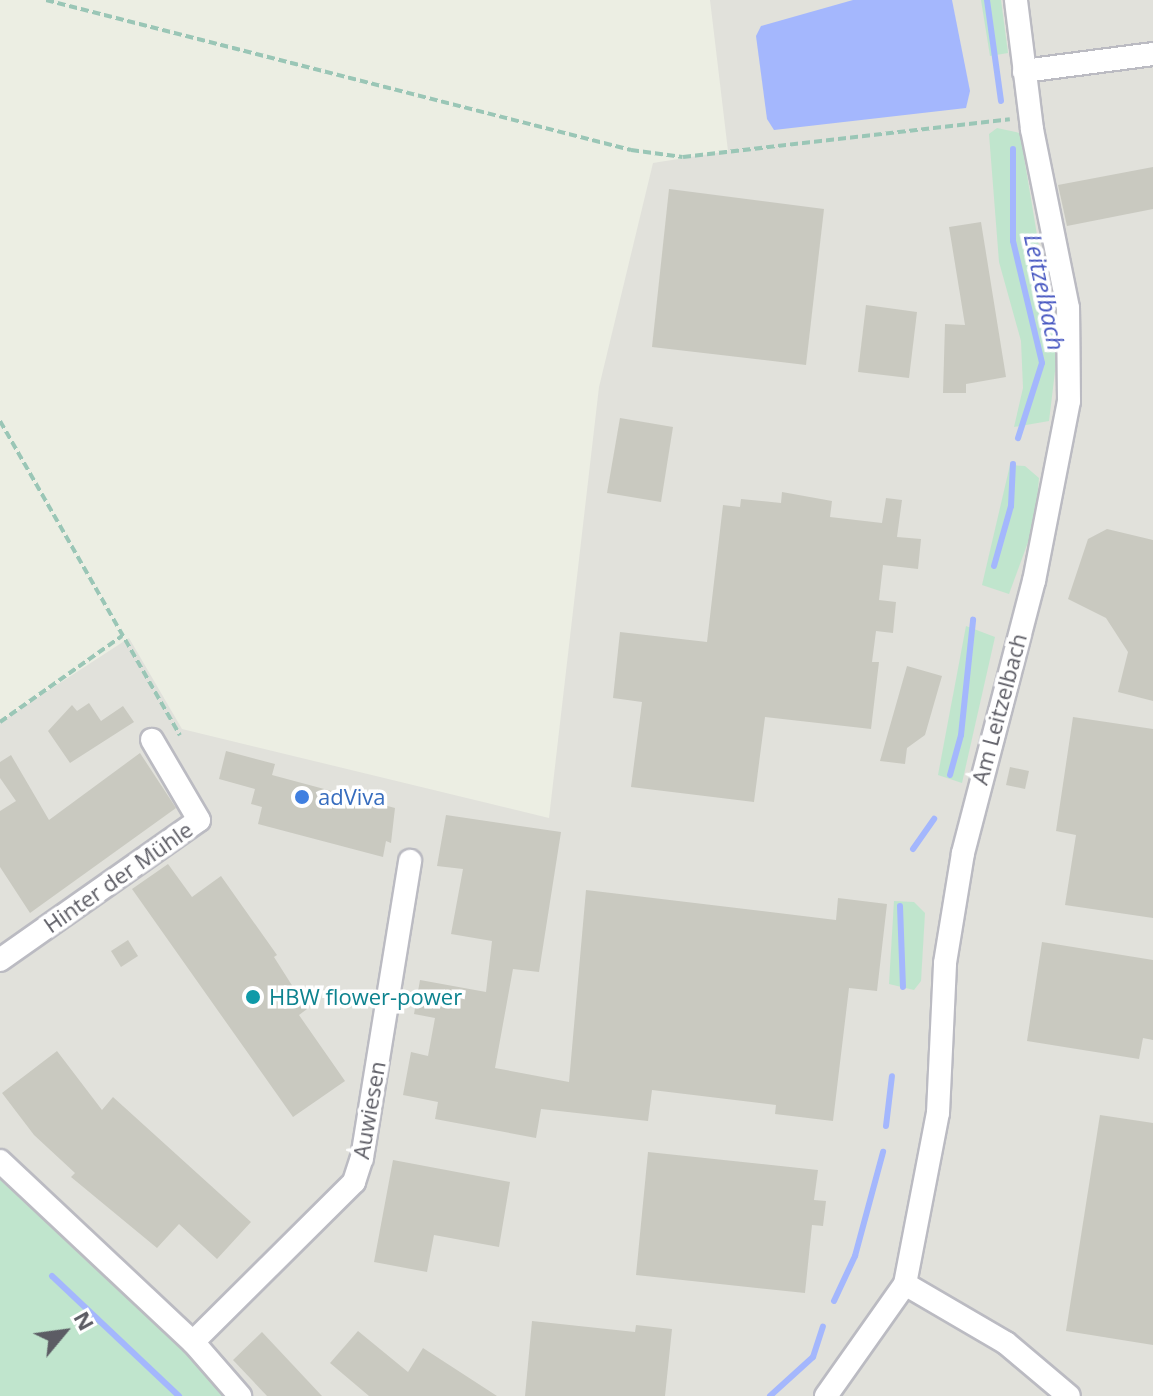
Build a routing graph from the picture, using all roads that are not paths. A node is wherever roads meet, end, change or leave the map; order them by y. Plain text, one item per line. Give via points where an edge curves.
1 (1016, 0) edge
2 (1153, 54) edge
3 (1024, 71) junction
4 (152, 740) dead end
5 (410, 861) dead end
6 (0, 960) edge
7 (0, 1161) edge
8 (905, 1284) junction
9 (193, 1342) junction
10 (240, 1396) edge
11 (826, 1396) edge
12 (1069, 1396) edge

1 - 3 street, Am Leitzelbach
2 - 3 street
3 - 8 street, Am Leitzelbach via 1068,308 1069,401 1034,581 963,853 945,963 938,1113
4 - 6 street, Hinter der Mühle via 199,820
5 - 9 street, Auwiesen via 354,1182
7 - 9 street
8 - 11 street, Am Leitzelbach
8 - 12 street via 1006,1343
9 - 10 street

